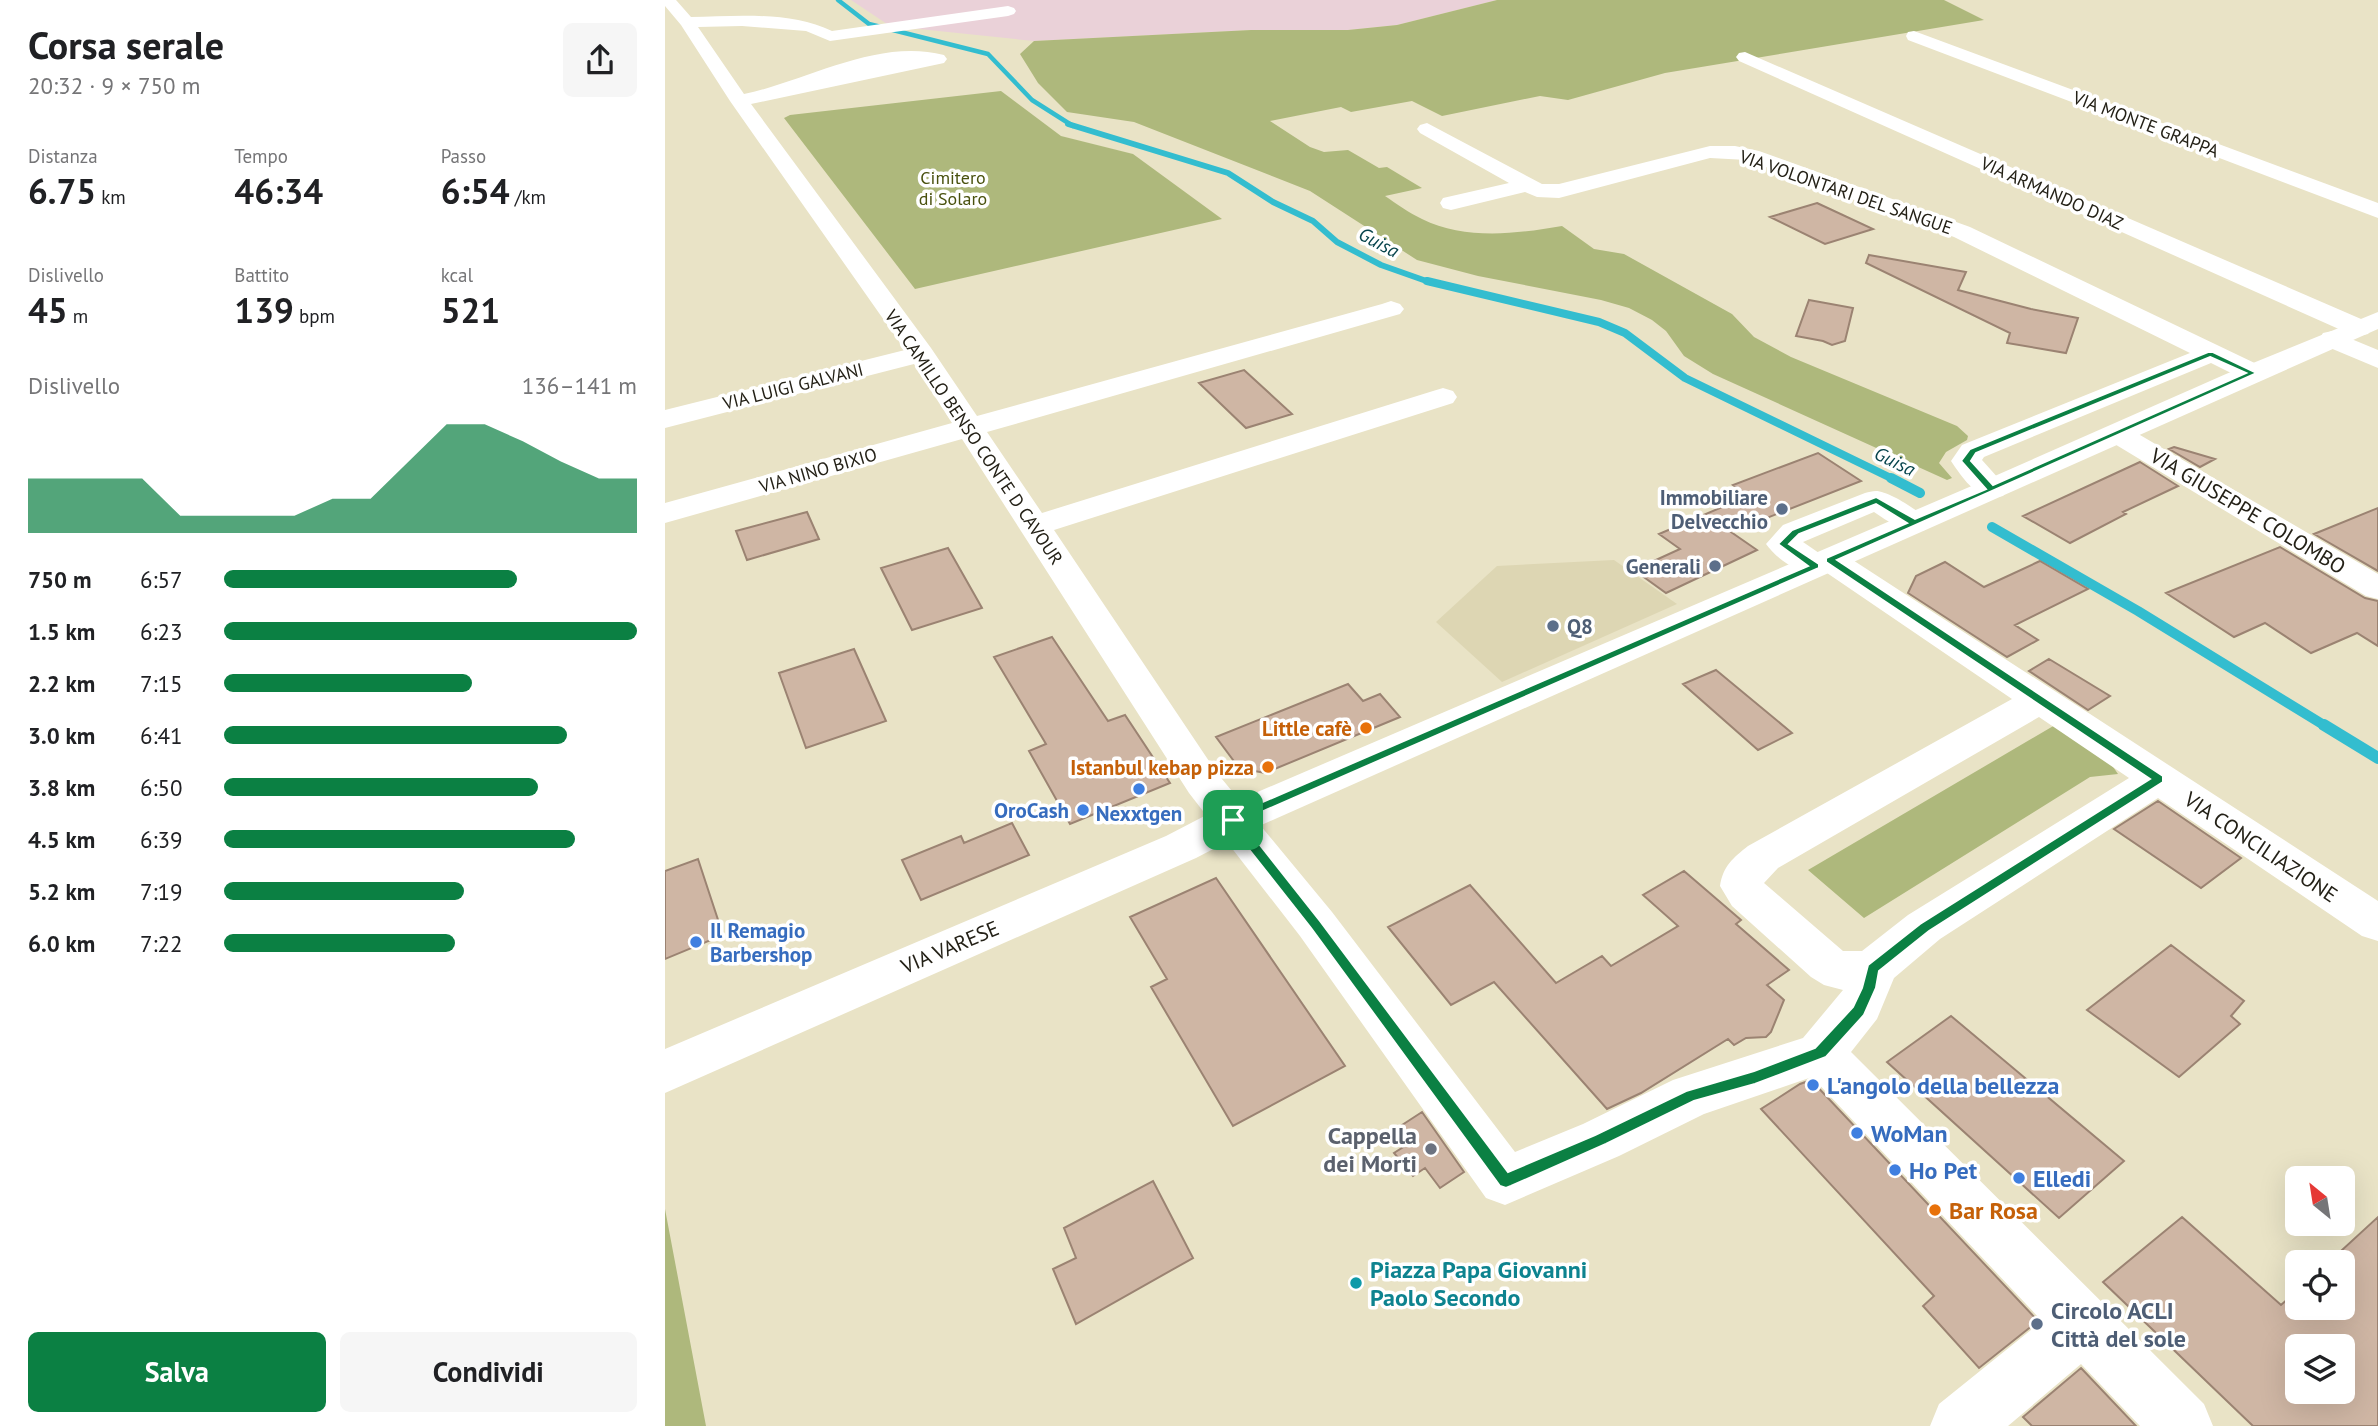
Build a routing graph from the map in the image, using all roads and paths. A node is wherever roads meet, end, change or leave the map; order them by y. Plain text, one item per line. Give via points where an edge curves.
1 (668, 0) edge
2 (1008, 11) dead end
3 (1914, 36) dead end
4 (697, 38) junction
5 (1745, 57) dead end
6 (775, 92) junction
7 (739, 101) junction
8 (1427, 129) dead end
9 (1528, 185) junction
10 (1451, 203) dead end
11 (2378, 211) edge
12 (1391, 309) dead end
13 (2356, 329) edge
14 (921, 354) junction
15 (2210, 354) junction
16 (2378, 360) edge
17 (2253, 373) junction
18 (1443, 397) dead end
19 (665, 419) edge
20 (970, 428) junction
21 (2118, 434) junction
22 (1992, 489) junction
23 (665, 513) edge
24 (1914, 523) junction
25 (1034, 526) junction
26 (1823, 563) junction
27 (2378, 589) edge
28 (2041, 699) junction
29 (2158, 779) junction
30 (1233, 820) junction
31 (2378, 924) edge
32 (1873, 969) junction
33 (1821, 1053) junction
34 (665, 1072) edge
35 (2084, 1324) junction
36 (1961, 1426) edge
37 (2182, 1426) edge

1 - 4 street, VIA CAMILLO BENSO CONTE D CAVOUR
2 - 4 street via 830,36 809,26 774,23
3 - 11 street, VIA MONTE GRAPPA
4 - 7 street, VIA CAMILLO BENSO CONTE D CAVOUR
5 - 13 street, VIA ARMANDO DIAZ
6 - 6 street via 926,64 938,60 921,56 870,64 803,80
6 - 7 street
7 - 14 street, VIA CAMILLO BENSO CONTE D CAVOUR
8 - 9 street, VIA VOLONTARI DEL SANGUE
9 - 10 street
9 - 15 street, VIA VOLONTARI DEL SANGUE via 1559,191 1710,152 1744,153 1962,232
12 - 20 street, VIA NINO BIXIO
13 - 16 street, VIA ARMANDO DIAZ
13 - 17 street, VIA VARESE
14 - 19 street, VIA LUIGI GALVANI
14 - 20 street, VIA CAMILLO BENSO CONTE D CAVOUR
15 - 17 street, VIA VOLONTARI DEL SANGUE
15 - 22 street via 1973,451 1966,461
17 - 21 street, VIA VARESE
18 - 25 street
20 - 23 street, VIA NINO BIXIO
20 - 25 street, VIA CAMILLO BENSO CONTE D CAVOUR
21 - 22 street, VIA VARESE
21 - 27 street, VIA GIUSEPPE COLOMBO
22 - 24 street, VIA VARESE
24 - 26 street, VIA VARESE
24 - 26 street, VIA CONCILIAZIONE via 1876,500 1795,532 1783,544
25 - 30 street, VIA CAMILLO BENSO CONTE D CAVOUR via 1203,783
26 - 28 street, VIA CONCILIAZIONE
26 - 30 street, VIA VARESE
28 - 29 street, VIA CONCILIAZIONE
28 - 32 street via 1763,856 1744,873 1742,886 1748,894 1827,964 1841,972
29 - 31 street, VIA CONCILIAZIONE
29 - 32 street via 1924,927
30 - 33 street, VIA CAMILLO BENSO CONTE D CAVOUR via 1506,1181 1691,1096
30 - 34 street, VIA VARESE via 1181,847
32 - 33 street via 1859,1010
33 - 35 street
35 - 36 street
35 - 37 street

